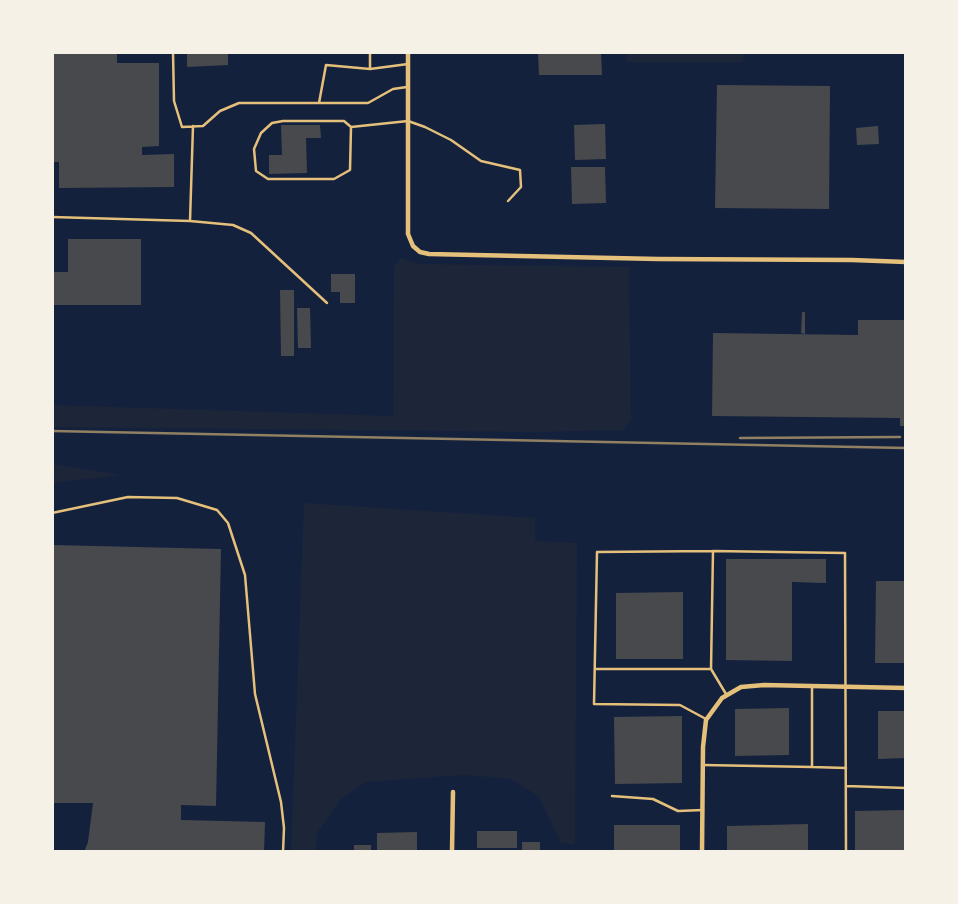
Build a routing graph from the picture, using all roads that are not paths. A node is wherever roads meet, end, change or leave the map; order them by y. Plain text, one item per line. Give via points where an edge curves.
1 (173, 52) edge
2 (370, 52) edge
3 (408, 52) edge
4 (408, 64) junction
5 (370, 69) junction
6 (408, 87) junction
7 (319, 103) junction
8 (408, 121) junction
9 (193, 126) junction
10 (351, 127) junction
11 (508, 201) dead end
12 (52, 217) edge
13 (190, 221) junction
14 (906, 262) edge
15 (327, 302) dead end
16 (52, 512) edge
17 (713, 551) junction
18 (595, 669) junction
19 (711, 669) junction
20 (812, 686) junction
21 (846, 686) junction
22 (906, 688) edge
23 (724, 696) junction
24 (706, 720) junction
25 (703, 765) junction
26 (812, 767) junction
27 (846, 768) junction
28 (846, 786) junction
29 (906, 788) edge
30 (453, 792) dead end
31 (612, 796) dead end
32 (702, 810) junction
33 (283, 852) edge
34 (452, 852) edge
35 (702, 852) edge
36 (846, 852) edge

1 - 9 lane via 174,101 182,127
2 - 5 lane
3 - 4 street
4 - 5 lane
4 - 6 street
5 - 7 lane via 326,65
6 - 7 lane via 393,89 368,103
6 - 8 street
7 - 9 lane via 240,104 220,111 203,126
8 - 10 lane
8 - 11 lane via 451,140 481,161 520,170 521,187
8 - 14 street via 408,234 420,252
9 - 13 lane
10 - 10 lane via 350,170 334,180 268,179 256,170 254,148 261,133 272,123 344,121
12 - 13 lane
13 - 15 lane via 233,225 251,233
16 - 33 lane via 128,497 177,498 217,510 228,523 245,575 255,694 281,802
17 - 18 lane via 597,552
17 - 19 lane
17 - 21 lane via 845,553
18 - 19 lane
18 - 24 lane via 594,704 680,705
19 - 23 lane
20 - 21 street
20 - 23 street via 742,687
20 - 26 lane
21 - 22 street
21 - 27 lane
23 - 24 street
24 - 25 street
25 - 26 lane
25 - 32 street
26 - 27 lane
27 - 28 lane
28 - 29 lane
28 - 36 lane
30 - 34 street
31 - 32 lane via 652,799 678,810
32 - 35 street

